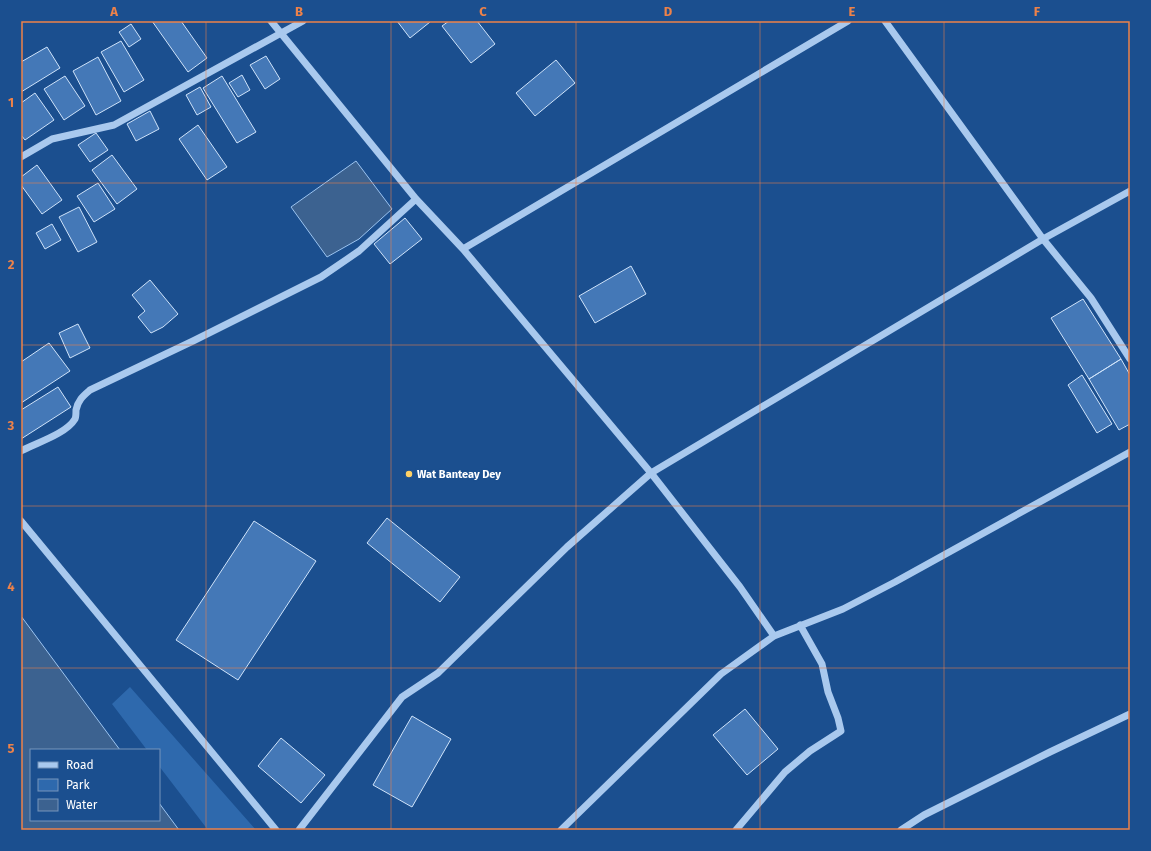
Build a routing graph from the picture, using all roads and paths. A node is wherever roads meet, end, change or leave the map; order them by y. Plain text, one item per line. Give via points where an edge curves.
1 (271, 21) edge
2 (303, 21) edge
3 (848, 21) edge
4 (885, 21) edge
5 (281, 33) junction
6 (22, 155) edge
7 (1130, 191) edge
8 (416, 199) junction
9 (1043, 239) junction
10 (463, 250) junction
11 (1130, 360) edge
12 (21, 451) edge
13 (1130, 452) edge
14 (651, 473) junction
15 (21, 521) edge
16 (800, 626) junction
17 (774, 636) junction
18 (1130, 714) edge
19 (276, 830) edge
20 (299, 830) edge
21 (561, 830) edge
22 (736, 830) edge
23 (901, 830) edge

1 - 5 street
2 - 5 street
3 - 10 street
4 - 9 street
5 - 6 street via 114,125 52,139
5 - 8 street
7 - 9 street
8 - 10 street
8 - 12 street via 359,251 321,277 90,390 79,399 76,419 67,428
9 - 11 street via 1091,298
9 - 14 street
10 - 14 street
13 - 16 street via 895,582 843,609
14 - 17 street via 740,587
14 - 20 street via 566,547 438,672 402,697
15 - 19 street
16 - 17 street
16 - 22 street via 822,664 841,731 810,751 786,772
17 - 21 street via 721,674
18 - 23 street via 924,815

